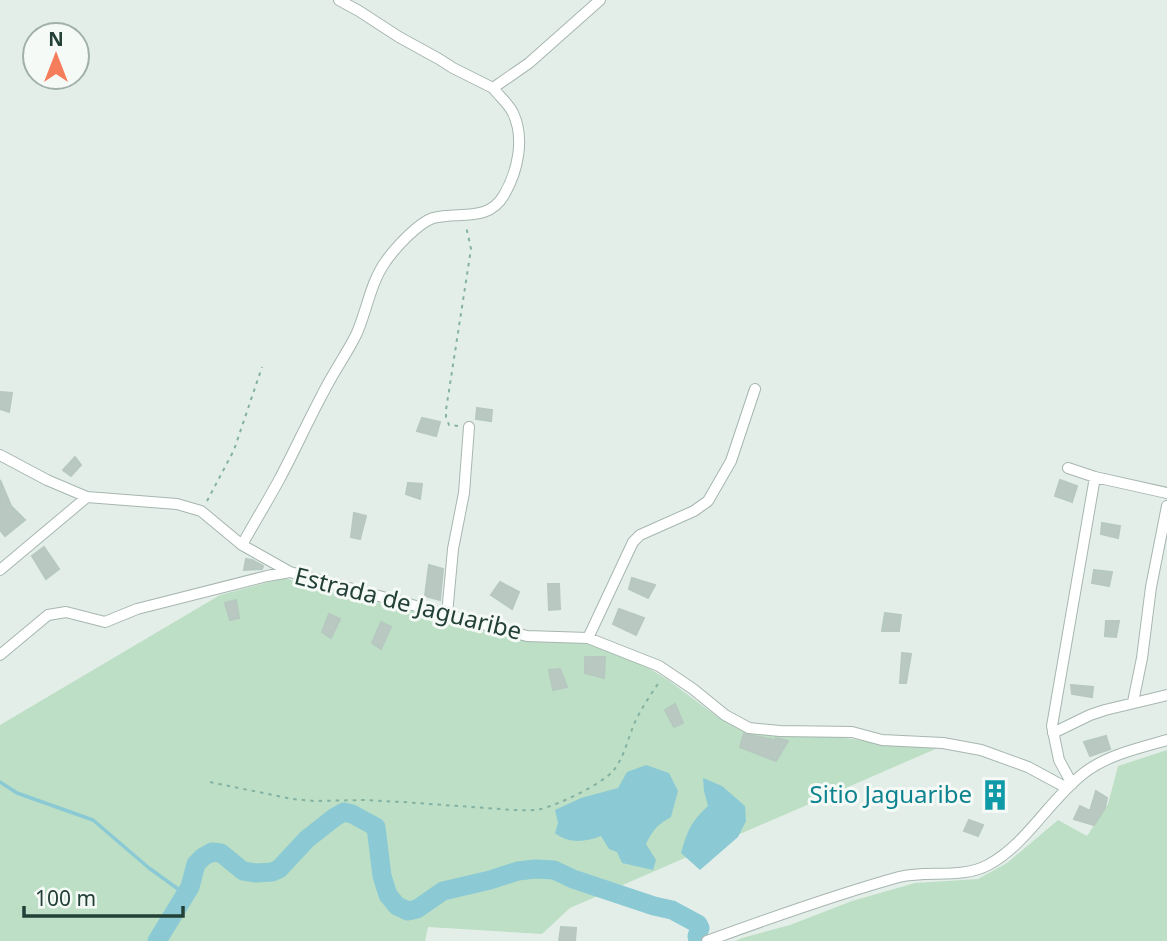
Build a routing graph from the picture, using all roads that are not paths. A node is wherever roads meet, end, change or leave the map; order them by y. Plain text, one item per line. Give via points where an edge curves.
1 (339, 0) edge
2 (600, 0) edge
3 (493, 88) junction
4 (755, 389) dead end
5 (469, 427) road end
6 (0, 455) edge
7 (1068, 468) dead end
8 (1095, 477) junction
9 (1167, 493) edge
10 (87, 497) junction
11 (1167, 506) edge
12 (242, 545) junction
13 (0, 570) edge
14 (290, 572) junction
15 (447, 614) junction
16 (588, 638) junction
17 (0, 655) edge
18 (1167, 695) edge
19 (1133, 702) junction
20 (1053, 733) junction
21 (1167, 740) edge
22 (1069, 786) junction
23 (707, 941) edge

1 - 3 street
2 - 3 street via 529,63
3 - 12 street via 512,110 519,141 516,168 504,195 485,212 445,216 420,225 387,260 356,335
4 - 16 street via 731,461 708,501 633,542
5 - 15 street
6 - 10 street
7 - 8 street
8 - 9 street
8 - 20 street
10 - 12 street via 177,504 201,511
10 - 13 street
11 - 19 street
12 - 14 street
14 - 15 street, Estrada de Jaguaribe
14 - 17 street, Estrada de Jaguaribe via 137,609 105,622 66,612 48,615
15 - 16 street, Estrada de Jaguaribe via 527,636
16 - 22 street, Estrada de Jaguaribe via 659,666 749,728 852,732 882,740 943,743 981,750
18 - 19 street
19 - 20 street
20 - 22 street
21 - 22 street via 1097,765
22 - 23 street via 1012,848 985,867 900,877

